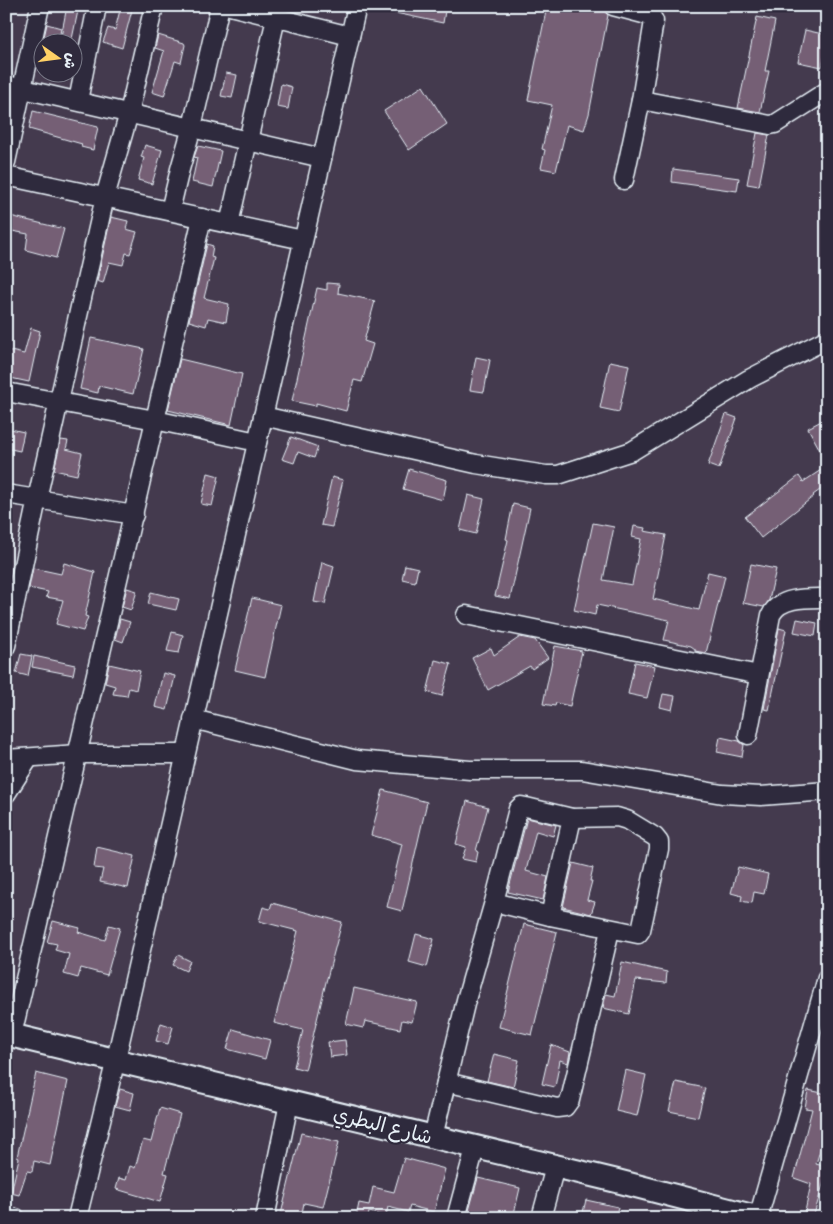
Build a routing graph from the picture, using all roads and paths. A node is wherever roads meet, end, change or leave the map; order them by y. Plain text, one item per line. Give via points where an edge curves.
1 (40, 6) edge
2 (97, 6) edge
3 (154, 6) edge
4 (220, 6) edge
5 (230, 6) edge
6 (357, 6) edge
7 (613, 6) edge
8 (276, 18) junction
9 (350, 36) junction
10 (14, 87) edge
11 (827, 90) edge
12 (641, 100) junction
13 (78, 101) junction
14 (129, 113) junction
15 (192, 127) junction
16 (249, 140) junction
17 (322, 158) junction
18 (6, 162) edge
19 (6, 176) edge
20 (624, 180) dead end
21 (105, 197) junction
22 (170, 211) junction
23 (202, 218) junction
24 (229, 224) junction
25 (303, 240) junction
26 (827, 338) edge
27 (6, 392) edge
28 (58, 402) junction
29 (263, 416) junction
30 (155, 420) junction
31 (257, 442) junction
32 (6, 494) edge
33 (37, 499) junction
34 (134, 515) junction
35 (827, 598) edge
36 (466, 615) dead end
37 (6, 646) edge
38 (759, 675) junction
39 (193, 719) junction
40 (748, 735) dead end
41 (78, 754) junction
42 (185, 754) junction
43 (29, 758) junction
44 (6, 759) edge
45 (827, 791) edge
46 (6, 794) edge
47 (572, 818) junction
48 (494, 902) junction
49 (550, 916) junction
50 (610, 930) junction
51 (827, 978) edge
52 (9, 1035) edge
53 (116, 1059) junction
54 (446, 1082) junction
55 (289, 1103) junction
56 (433, 1137) junction
57 (476, 1148) junction
58 (555, 1167) junction
59 (6, 1216) edge
60 (16, 1218) edge
61 (77, 1218) edge
62 (265, 1218) edge
63 (456, 1218) edge
64 (541, 1218) edge
65 (759, 1218) edge

1 - 10 street
2 - 13 street
3 - 14 street
4 - 15 street
5 - 8 street
6 - 9 street
7 - 12 street via 651,16 654,21
8 - 9 street
8 - 16 street
9 - 17 street
10 - 13 street
10 - 18 street
11 - 12 street via 770,125
12 - 20 street
13 - 14 street
14 - 15 street
14 - 21 street
15 - 16 street
15 - 22 street
16 - 17 street
16 - 24 street
17 - 25 street
19 - 21 street
21 - 22 street
21 - 28 street
22 - 23 street
23 - 24 street
23 - 30 street
24 - 25 street
25 - 29 street
26 - 29 street via 749,379 632,451 558,475 476,464
27 - 28 street
28 - 30 street
28 - 33 street
29 - 31 street
30 - 31 street
30 - 34 street
31 - 39 street
32 - 33 street
33 - 34 street
33 - 37 street
34 - 41 street
35 - 38 street via 799,598 774,609
36 - 38 street
38 - 40 street
39 - 42 street
39 - 45 street via 357,760 470,770 582,770 722,794 761,796
41 - 42 street
41 - 43 street
41 - 52 street
42 - 53 street
43 - 44 street
43 - 46 street
47 - 48 street via 522,806 518,810
47 - 49 street
47 - 50 street via 616,816 660,842 638,934
48 - 49 street
48 - 54 street
49 - 50 street
50 - 54 street via 566,1107 557,1108
51 - 65 street
52 - 53 main road, شارع البطري
53 - 55 main road, شارع البطري
53 - 61 street
54 - 56 street
55 - 56 main road, شارع البطري
55 - 62 street
56 - 57 main road, شارع البطري
57 - 58 main road, شارع البطري
57 - 63 street
58 - 64 street
58 - 65 main road, شارع البطري
59 - 60 street

